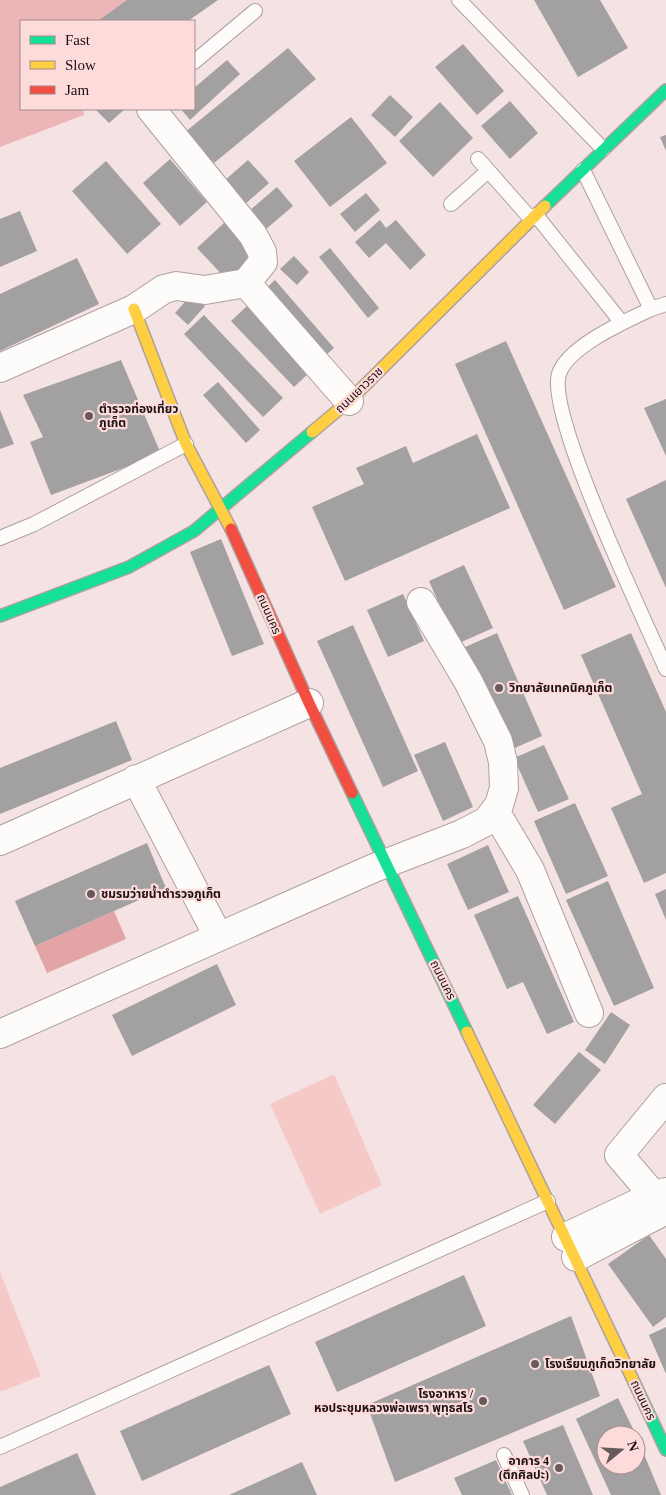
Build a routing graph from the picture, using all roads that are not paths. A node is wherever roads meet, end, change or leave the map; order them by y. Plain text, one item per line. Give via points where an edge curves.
1 (458, 0) edge
2 (255, 11) dead end
3 (195, 61) edge
4 (666, 90) edge
5 (152, 110) edge
6 (603, 149) junction
7 (478, 160) dead end
8 (583, 170) junction
9 (488, 172) junction
10 (451, 204) dead end
11 (534, 217) junction
12 (246, 283) junction
13 (666, 304) edge
14 (134, 309) junction
15 (651, 309) junction
16 (622, 323) junction
17 (0, 368) edge
18 (349, 401) junction
19 (186, 444) junction
20 (222, 509) junction
21 (0, 538) edge
22 (421, 602) dead end
23 (0, 616) edge
24 (666, 669) edge
25 (309, 703) junction
26 (136, 779) junction
27 (495, 811) junction
28 (0, 841) edge
29 (387, 863) junction
30 (218, 936) junction
31 (589, 1013) dead end
32 (0, 1034) edge
33 (666, 1098) edge
34 (548, 1201) junction
35 (663, 1202) edge
36 (571, 1247) junction
37 (0, 1447) edge
38 (666, 1450) edge
39 (504, 1454) dead end
40 (522, 1495) edge

1 - 6 lane
2 - 3 lane
4 - 6 street, ถนนเยาวราช
5 - 12 street via 253,235 262,252 263,262
6 - 8 street, ถนนเยาวราช
7 - 9 lane
8 - 11 street, ถนนเยาวราช
8 - 15 lane
9 - 10 lane
9 - 11 lane
11 - 16 lane
11 - 18 street, ถนนเยาวราช
12 - 14 street via 205,290 176,286 164,289
12 - 18 street
13 - 15 lane
14 - 17 street
14 - 19 street, ถนนนคร
15 - 16 lane
16 - 24 lane via 572,356 560,372 558,385 578,464
18 - 20 street, ถนนเยาวราช
19 - 20 street, ถนนนคร
19 - 21 lane via 34,524
20 - 23 street, ถนนเยาวราช via 194,531 130,567
20 - 25 street, ถนนนคร
22 - 27 street via 468,681 498,740 504,788
25 - 26 street
25 - 29 street, ถนนนคร
26 - 28 street
26 - 30 street
27 - 29 street via 487,821 462,834
27 - 31 street via 530,870
29 - 30 street
29 - 34 street, ถนนนคร
30 - 32 street
33 - 35 street via 619,1155
34 - 36 street, ถนนนคร
34 - 37 lane
35 - 36 street
36 - 38 street, ถนนนคร
39 - 40 lane

